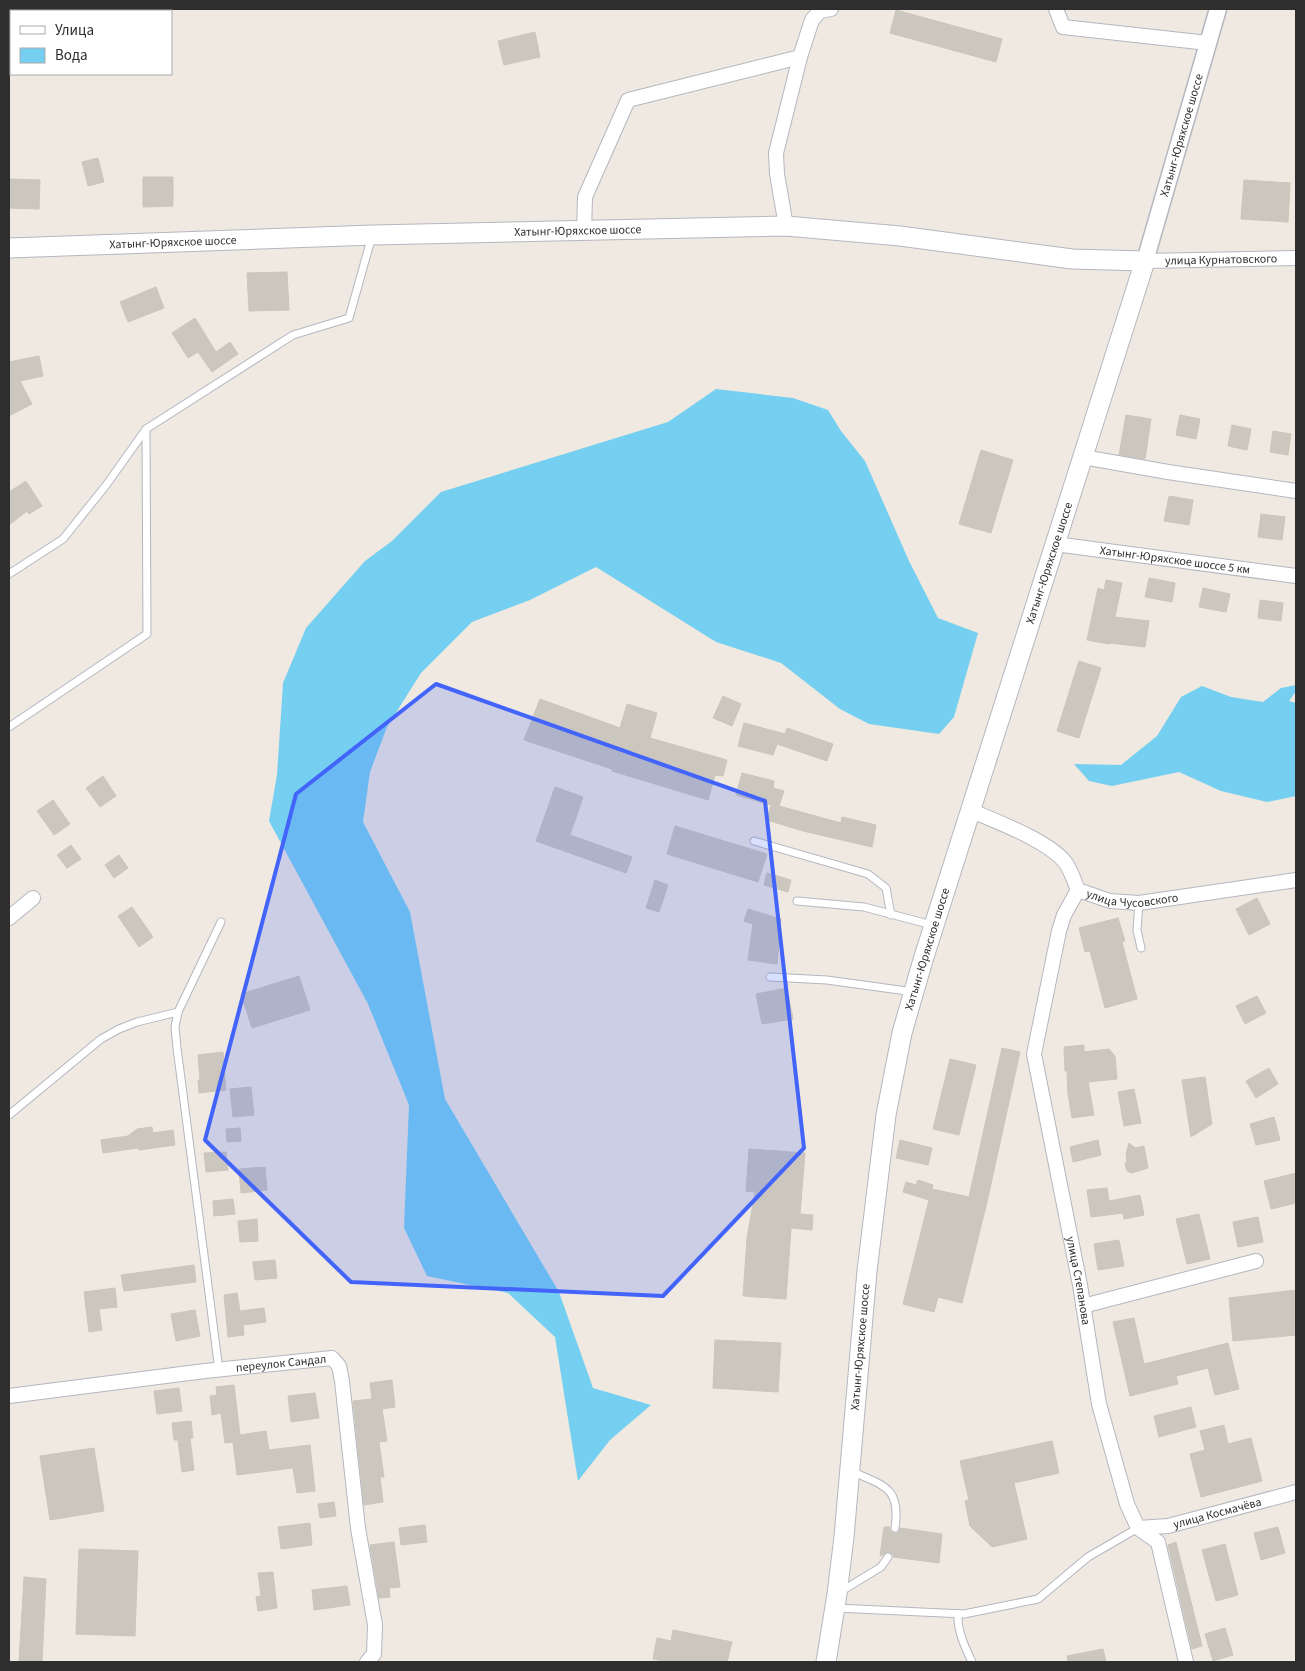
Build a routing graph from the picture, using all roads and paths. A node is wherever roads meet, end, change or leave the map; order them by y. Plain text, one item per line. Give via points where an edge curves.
1 (831, 9) edge
2 (1056, 9) edge
3 (1218, 9) edge
4 (1208, 43) junction
5 (800, 57) junction
6 (786, 226) junction
7 (584, 231) junction
8 (373, 235) junction
9 (9, 248) edge
10 (1296, 258) edge
11 (1146, 261) junction
12 (146, 429) junction
13 (1083, 457) junction
14 (1296, 491) edge
15 (1055, 544) junction
16 (9, 574) edge
17 (1296, 576) edge
18 (9, 727) edge
19 (970, 810) junction
20 (754, 841) dead end
21 (1296, 880) edge
22 (1078, 890) junction
23 (33, 898) dead end
24 (797, 901) dead end
25 (1139, 904) junction
26 (891, 915) junction
27 (9, 918) edge
28 (221, 922) dead end
29 (934, 925) junction
30 (1141, 948) dead end
31 (770, 977) dead end
32 (914, 992) junction
33 (178, 1012) junction
34 (9, 1116) edge
35 (1256, 1261) dead end
36 (1083, 1306) junction
37 (218, 1370) junction
38 (9, 1396) edge
39 (849, 1470) junction
40 (1296, 1492) edge
41 (894, 1528) dead end
42 (1138, 1528) junction
43 (888, 1557) dead end
44 (836, 1601) junction
45 (958, 1614) junction
46 (829, 1656) edge
47 (367, 1662) edge
48 (972, 1662) edge
49 (1186, 1662) edge

1 - 5 street via 820,11 812,20
2 - 4 street via 1063,26
3 - 4 street, Хатынг-Юряхское шоссе
4 - 11 street, Хатынг-Юряхское шоссе
5 - 6 street via 776,153
5 - 7 street via 628,100 585,197
6 - 7 main road, Хатынг-Юряхское шоссе
6 - 11 main road, Хатынг-Юряхское шоссе via 900,236 1072,259
7 - 8 main road, Хатынг-Юряхское шоссе
8 - 9 main road, Хатынг-Юряхское шоссе
8 - 12 lane via 349,318 293,335
10 - 11 street, улица Курнатовского
11 - 13 main road, Хатынг-Юряхское шоссе
12 - 16 lane via 63,539
12 - 18 lane via 147,634
13 - 14 street
13 - 15 main road, Хатынг-Юряхское шоссе
15 - 17 street, Хатынг-Юряхское шоссе 5 км
15 - 19 main road, Хатынг-Юряхское шоссе
19 - 22 street, улица Чусовского via 1054,852 1066,863
19 - 29 main road, Хатынг-Юряхское шоссе
20 - 26 lane via 868,874 886,888
21 - 25 street, улица Чусовского
22 - 25 street, улица Чусовского via 1110,901
22 - 36 street, улица Степанова via 1059,931 1034,1054
23 - 27 street
24 - 26 lane via 864,907
25 - 30 lane via 1137,930
26 - 29 lane
28 - 33 lane
29 - 32 main road, Хатынг-Юряхское шоссе
31 - 32 lane via 827,980
32 - 39 main road, Хатынг-Юряхское шоссе via 902,1033 886,1115 867,1271
33 - 34 lane via 137,1022 101,1039
33 - 37 lane via 176,1048
35 - 36 street
36 - 42 street, улица Степанова via 1099,1404 1127,1504
37 - 38 street, переулок Сандал
37 - 47 street, переулок Сандал via 332,1358 339,1366 358,1528 375,1625 374,1654
39 - 41 lane via 884,1486 895,1499
39 - 44 main road, Хатынг-Юряхское шоссе
40 - 42 street, улица Космачёва via 1168,1526
42 - 45 lane via 1088,1557 1038,1599
42 - 49 street, улица Степанова via 1158,1542
43 - 44 lane via 881,1567
44 - 45 lane
44 - 46 main road, Хатынг-Юряхское шоссе
45 - 48 lane via 957,1623

